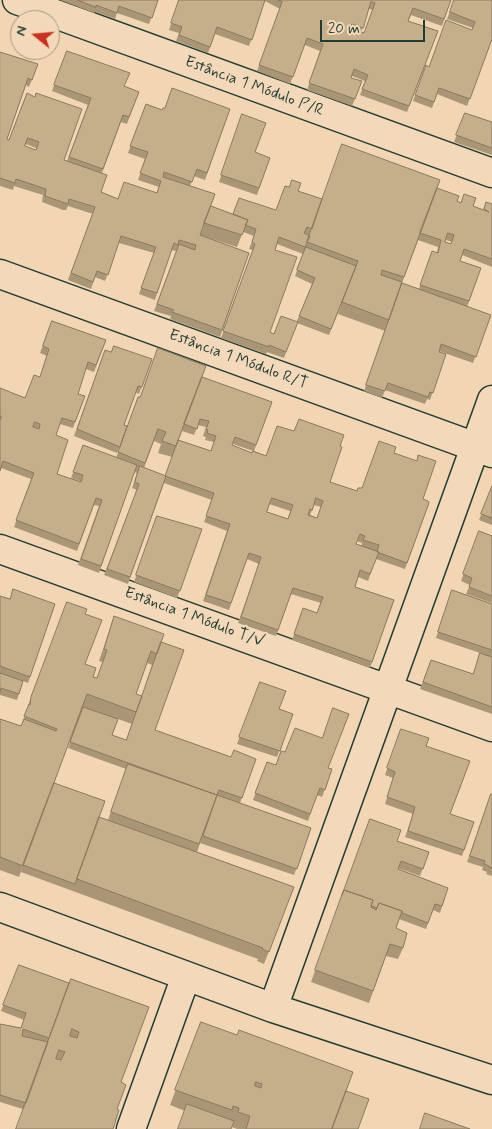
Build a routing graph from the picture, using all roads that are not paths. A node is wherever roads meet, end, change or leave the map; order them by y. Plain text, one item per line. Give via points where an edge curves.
1 (16, 0) edge
2 (492, 173) edge
3 (0, 274) edge
4 (492, 400) edge
5 (484, 450) edge
6 (0, 548) edge
7 (388, 688) junction
8 (492, 727) edge
9 (0, 907) edge
10 (186, 976) junction
11 (273, 1008) junction
12 (492, 1080) edge
13 (130, 1129) edge

1 - 2 street, Estância 1 Módulo P/R
3 - 5 street, Estância 1 Módulo R/T
4 - 5 street
5 - 7 street
6 - 7 street, Estância 1 Módulo T/V
7 - 8 street, Estância 1 Módulo T/V
7 - 11 street
9 - 10 street
10 - 11 street
10 - 13 street
11 - 12 street

